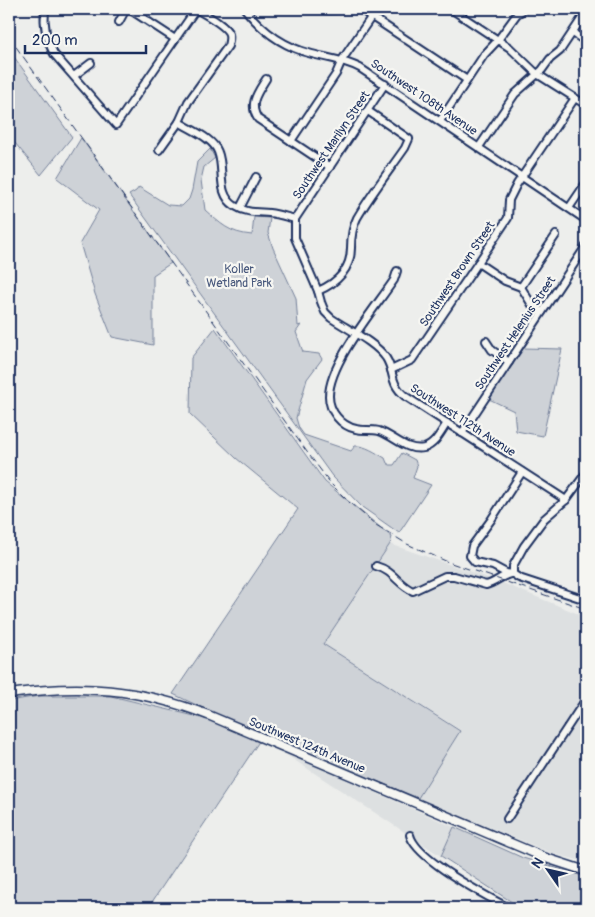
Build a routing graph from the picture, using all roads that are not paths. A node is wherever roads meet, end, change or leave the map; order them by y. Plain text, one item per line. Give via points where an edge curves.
1 (45, 9) edge
2 (127, 9) edge
3 (196, 9) edge
4 (245, 9) edge
5 (322, 9) edge
6 (341, 9) edge
7 (360, 9) edge
8 (451, 9) edge
9 (525, 9) edge
10 (586, 12) edge
11 (372, 16) junction
12 (119, 22) dead end
13 (572, 33) junction
14 (174, 39) junction
15 (498, 40) junction
16 (586, 42) edge
17 (342, 60) junction
18 (92, 63) dead end
19 (538, 74) junction
20 (74, 76) junction
21 (266, 79) dead end
22 (467, 80) junction
23 (385, 84) junction
24 (575, 98) junction
25 (586, 105) edge
26 (368, 111) junction
27 (440, 121) junction
28 (179, 122) junction
29 (291, 141) junction
30 (479, 147) junction
31 (159, 150) dead end
32 (330, 168) junction
33 (522, 176) junction
34 (256, 177) dead end
35 (586, 183) edge
36 (240, 208) junction
37 (569, 208) junction
38 (295, 219) junction
39 (586, 220) edge
40 (556, 235) dead end
41 (586, 246) edge
42 (478, 263) junction
43 (397, 271) dead end
44 (521, 288) junction
45 (318, 290) junction
46 (542, 312) junction
47 (357, 335) junction
48 (486, 341) dead end
49 (509, 362) junction
50 (391, 370) junction
51 (447, 423) junction
52 (462, 433) junction
53 (522, 472) junction
54 (586, 473) edge
55 (566, 500) junction
56 (376, 566) dead end
57 (513, 574) junction
58 (586, 600) edge
59 (9, 694) edge
60 (586, 699) edge
61 (507, 819) dead end
62 (410, 835) dead end
63 (586, 871) edge
64 (509, 908) edge

1 - 20 street via 47,41
2 - 12 street
2 - 14 street
3 - 14 street
3 - 28 street via 228,32 229,40 188,102
4 - 17 street, Southwest 108th Avenue via 265,30 285,44
5 - 6 street
7 - 11 street
8 - 15 street
9 - 15 street
10 - 13 street
11 - 17 street
11 - 22 street
13 - 16 street
13 - 19 street
14 - 20 street via 116,125
15 - 19 street
15 - 22 street
17 - 23 street, Southwest 108th Avenue
17 - 29 street
18 - 20 street
19 - 24 street
19 - 30 street via 515,94
21 - 29 street via 255,98 254,114
22 - 27 street
23 - 26 street, Southwest Marilyn Street
23 - 27 street, Southwest 108th Avenue
24 - 25 street
24 - 33 street, Southwest Brown Street
26 - 32 street, Southwest Marilyn Street
26 - 45 street via 409,139 356,220 349,260 342,274 337,281
27 - 30 street, Southwest 108th Avenue
28 - 31 street
28 - 36 street via 211,142 218,152 222,187 229,201
29 - 32 street
30 - 33 street, Southwest 108th Avenue
32 - 38 street, Southwest Marilyn Street
33 - 37 street, Southwest 108th Avenue
33 - 42 street, Southwest Brown Street via 509,200 508,218
34 - 36 street
35 - 37 street
36 - 38 street
37 - 39 street, Southwest 108th Avenue
38 - 45 street, Southwest 112th Avenue via 296,238
40 - 44 street
41 - 46 street, Southwest Helenius Street
42 - 44 street
42 - 50 street, Southwest Brown Street via 412,360
43 - 47 street
44 - 46 street via 532,305
45 - 47 street, Southwest 112th Avenue via 331,318
46 - 49 street, Southwest Helenius Street
47 - 50 street, Southwest 112th Avenue via 380,351
47 - 51 street via 338,365 330,387 331,405 343,424 377,431 418,449 433,443
48 - 49 street via 492,350
49 - 52 street, Southwest Helenius Street
50 - 51 street, Southwest 112th Avenue via 401,393
51 - 52 street, Southwest 112th Avenue
52 - 53 street, Southwest 112th Avenue
53 - 55 street, Southwest 112th Avenue
53 - 57 street via 472,546 470,556 476,562
54 - 55 street
55 - 57 street via 544,519 524,546 513,566
56 - 57 street via 390,572 403,586 413,590 445,576 486,585 501,576
57 - 58 street
59 - 63 main road, Southwest 124th Avenue via 97,689 141,694 177,704 546,858
60 - 61 street
62 - 64 street via 415,846 446,870

